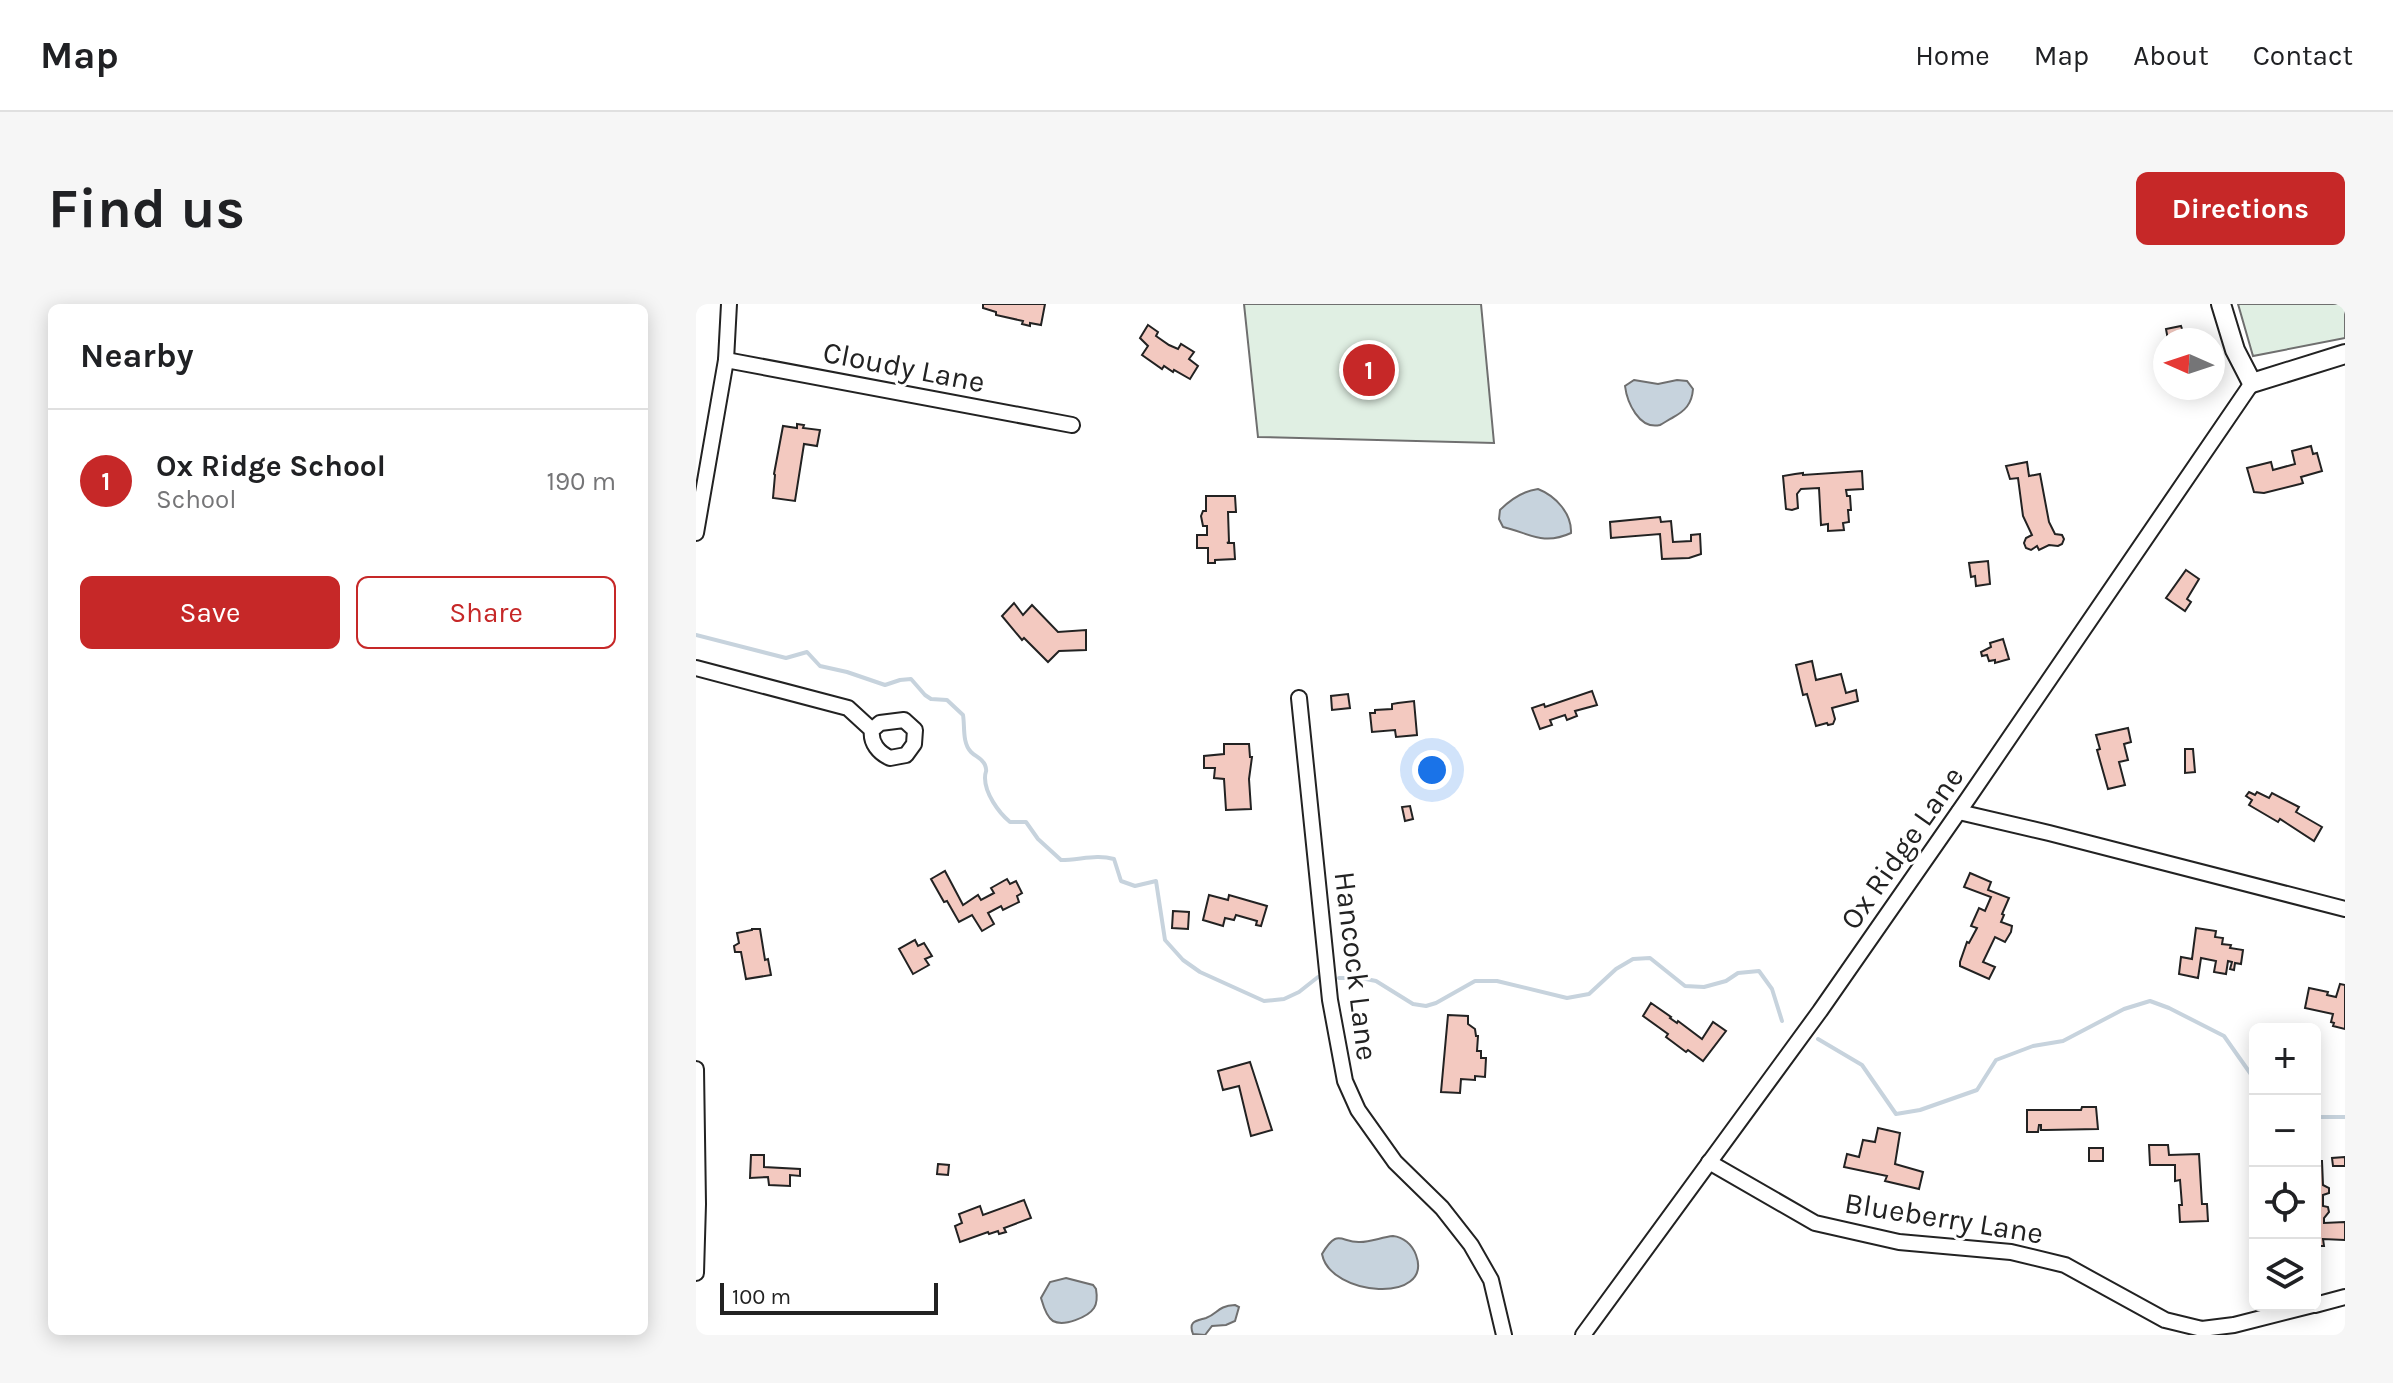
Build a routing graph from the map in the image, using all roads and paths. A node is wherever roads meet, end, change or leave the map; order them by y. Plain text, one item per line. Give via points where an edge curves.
1 (729, 304) edge
2 (2221, 304) edge
3 (2345, 354) edge
4 (726, 360) junction
5 (2252, 383) junction
6 (1072, 425) dead end
7 (696, 533) edge
8 (696, 668) edge
9 (1299, 698) dead end
10 (872, 730) dead end
11 (1959, 812) junction
12 (2345, 909) edge
13 (696, 1069) edge
14 (1709, 1162) junction
15 (696, 1273) edge
16 (2345, 1297) edge
17 (2321, 1303) edge
18 (2290, 1311) edge
19 (1504, 1335) edge
20 (1583, 1335) edge

1 - 4 street
2 - 5 main road
3 - 5 main road
4 - 6 street, Cloudy Lane
4 - 7 street
5 - 11 street, Ox Ridge Lane
8 - 10 street via 848,708
9 - 19 street, Hancock Lane via 1330,1000 1345,1081 1358,1110 1395,1162 1471,1245 1491,1280
11 - 12 street
11 - 14 street, Ox Ridge Lane
13 - 15 street
14 - 18 street, Blueberry Lane via 1815,1223 1899,1242 2011,1252 2065,1265 2165,1320 2202,1329
14 - 20 street, Ox Ridge Lane
16 - 17 street, Blueberry Lane

